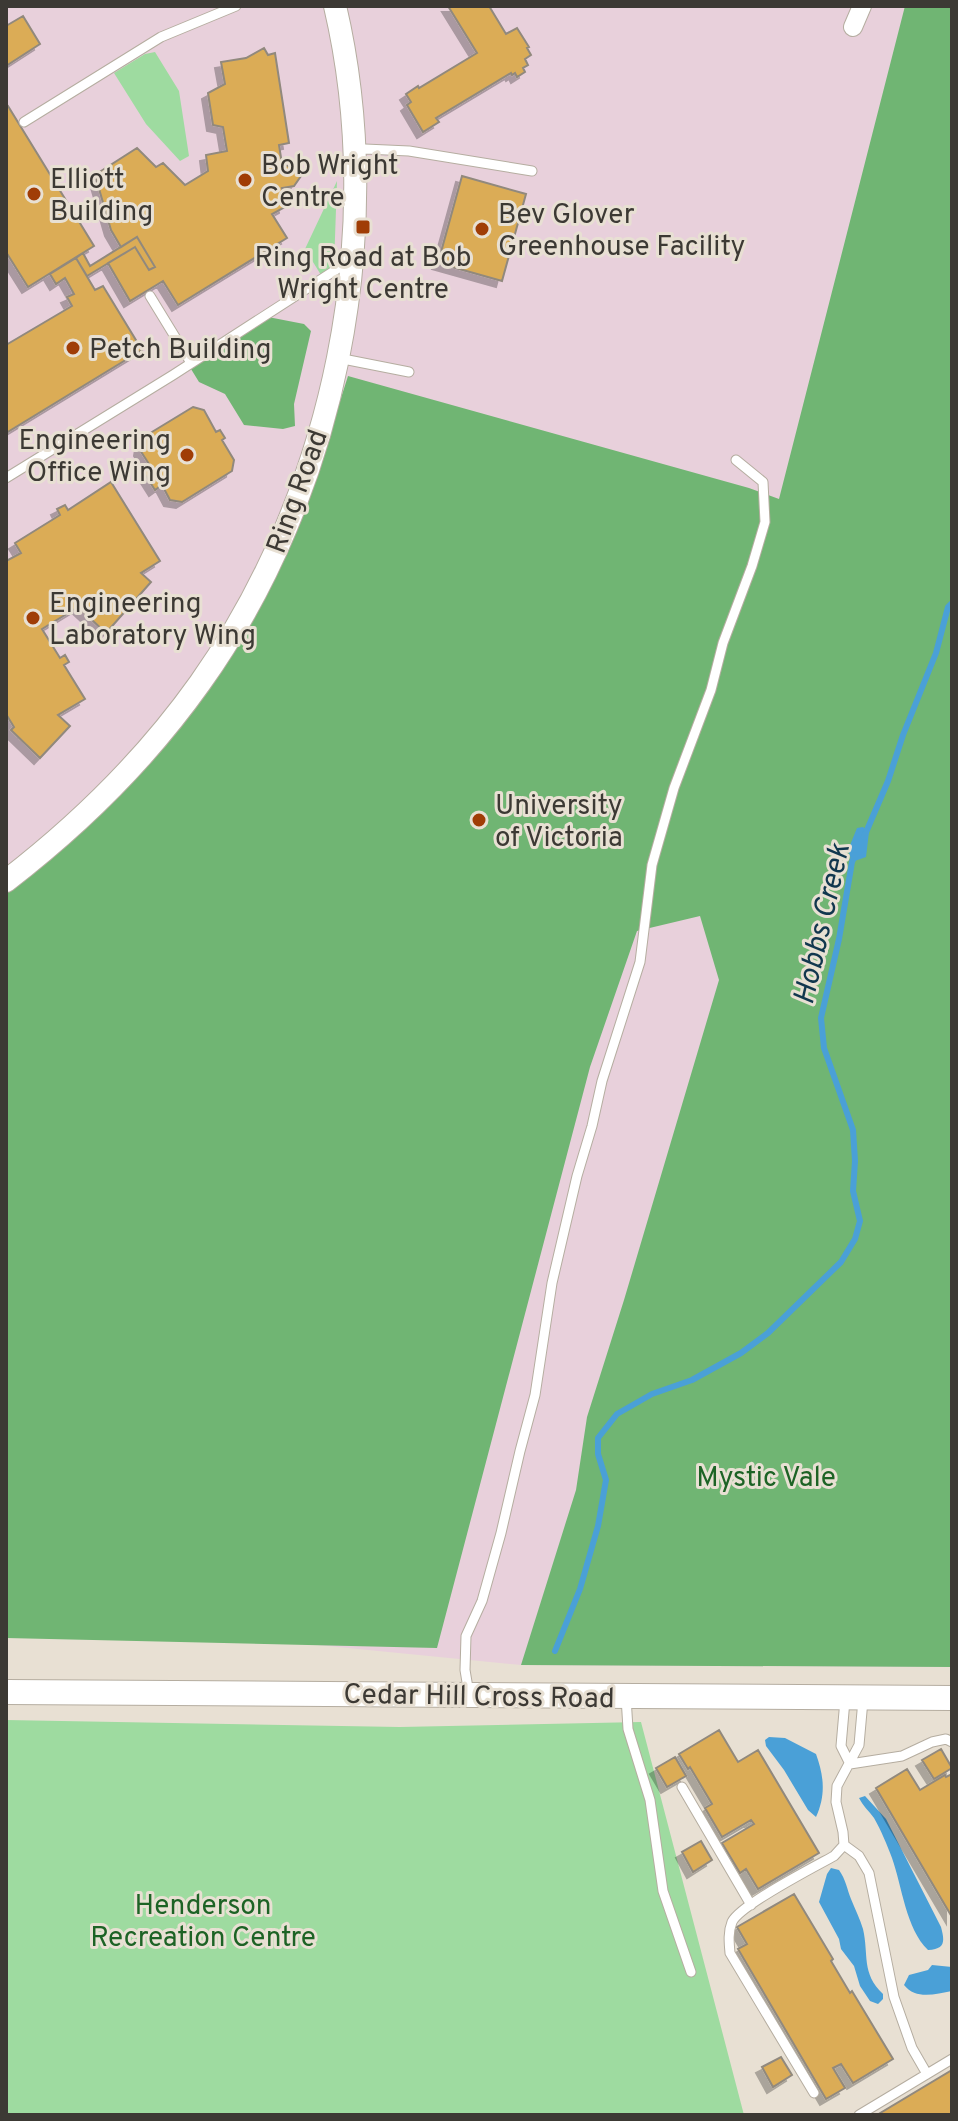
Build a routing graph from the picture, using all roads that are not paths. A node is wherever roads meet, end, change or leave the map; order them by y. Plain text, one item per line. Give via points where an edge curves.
1 (236, 6) edge
2 (335, 6) edge
3 (862, 6) edge
4 (853, 27) dead end
5 (24, 122) dead end
6 (355, 151) junction
7 (532, 171) dead end
8 (353, 259) junction
9 (150, 296) dead end
10 (338, 358) junction
11 (191, 363) junction
12 (409, 372) dead end
13 (736, 460) dead end
14 (6, 478) edge
15 (6, 881) edge
16 (6, 1692) edge
17 (469, 1694) junction
18 (626, 1697) junction
19 (854, 1697) junction
20 (952, 1698) edge
21 (952, 1742) edge
22 (850, 1764) junction
23 (682, 1787) dead end
24 (844, 1845) junction
25 (751, 1905) junction
26 (691, 1972) dead end
27 (952, 2059) edge
28 (927, 2074) junction
29 (814, 2093) dead end
30 (859, 2115) edge

1 - 5 lane via 161,37
2 - 6 street, Ring Road
3 - 4 street
6 - 7 lane via 409,151
6 - 8 street, Ring Road
8 - 10 street, Ring Road
8 - 11 lane
9 - 11 lane
10 - 12 lane
10 - 15 street, Ring Road via 304,482 270,563 214,662 116,784
11 - 14 lane
13 - 17 lane via 763,482 765,522 652,865 640,962 577,1176 552,1283 535,1395 501,1533 466,1636
16 - 17 main road, Cedar Hill Cross Road
17 - 18 main road, Cedar Hill Cross Road
18 - 19 main road, Cedar Hill Cross Road
18 - 26 lane via 628,1729 650,1800 663,1891
19 - 20 main road, Cedar Hill Cross Road
19 - 22 lane via 859,1745
19 - 22 lane via 841,1746
21 - 22 lane via 932,1742 902,1756
22 - 24 lane via 837,1786
23 - 25 lane
24 - 25 lane
24 - 28 lane via 869,1873 894,1997
25 - 29 lane via 733,1919 730,1953
27 - 28 lane
28 - 30 lane

